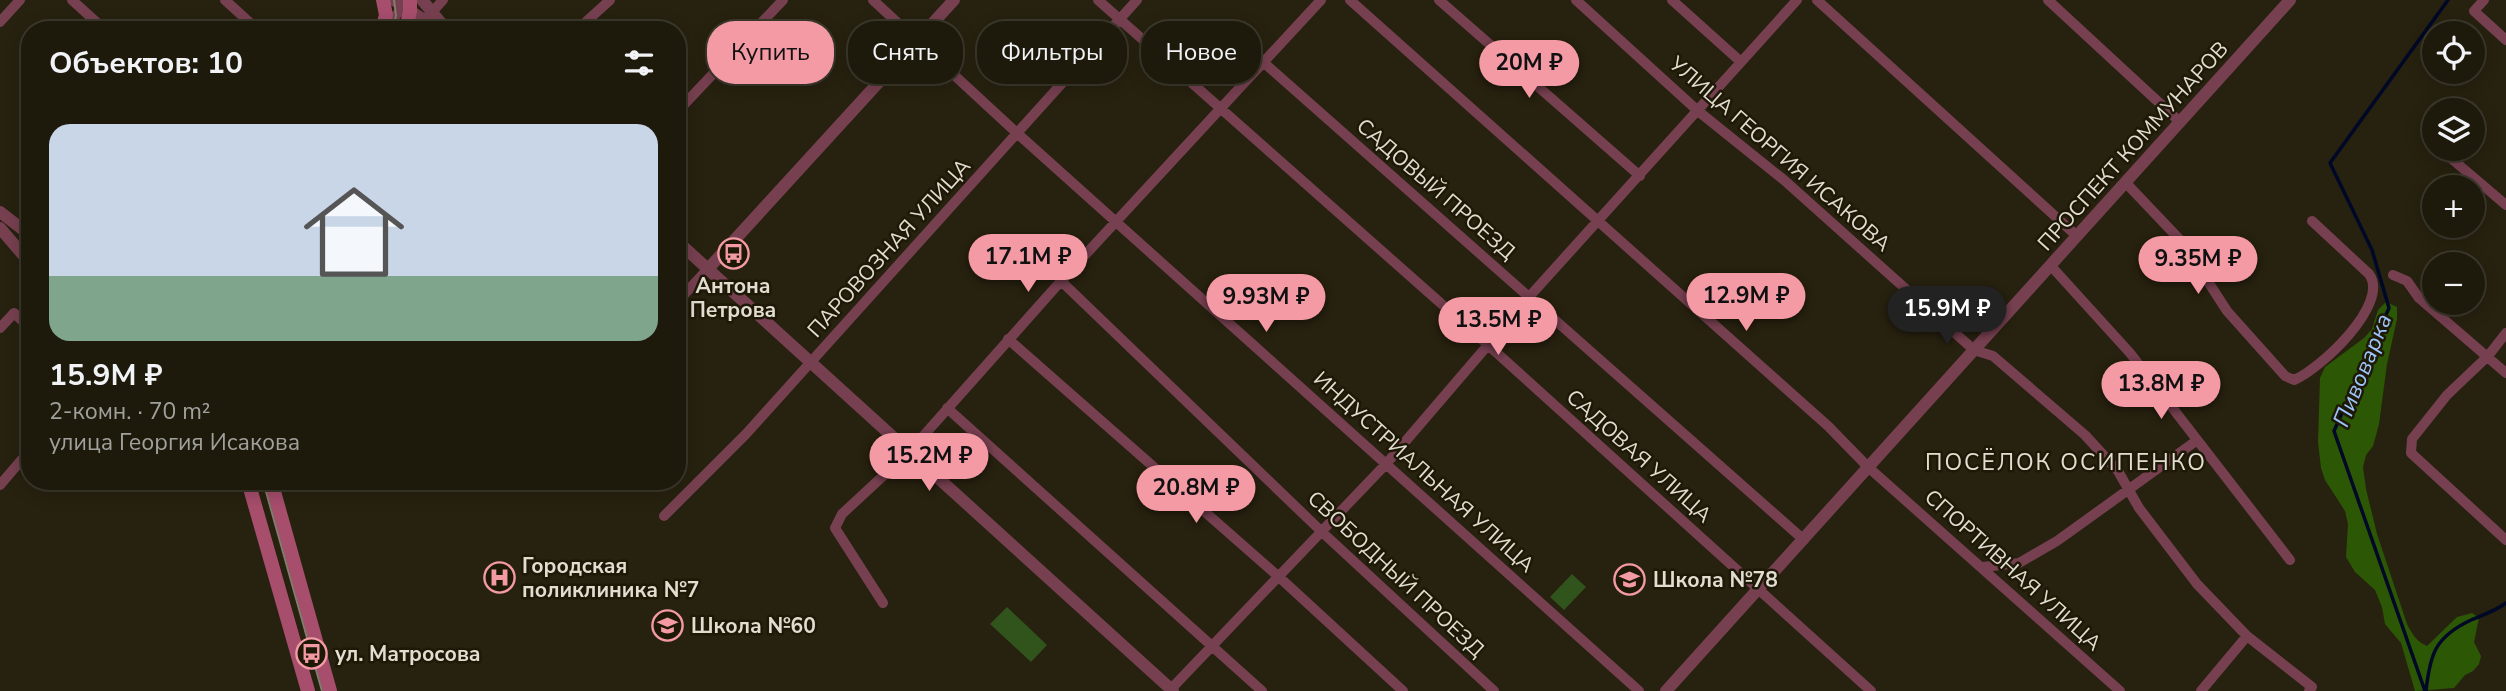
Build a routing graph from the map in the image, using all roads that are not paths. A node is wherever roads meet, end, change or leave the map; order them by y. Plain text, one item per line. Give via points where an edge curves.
1 (20, 0) edge
2 (72, 0) edge
3 (225, 0) edge
4 (383, 0) edge
5 (422, 0) edge
6 (443, 0) edge
7 (610, 0) edge
8 (783, 0) edge
9 (873, 0) edge
10 (954, 0) edge
11 (1098, 0) edge
12 (1138, 0) edge
13 (1321, 0) edge
14 (1350, 0) edge
15 (1439, 0) edge
16 (1576, 0) edge
17 (1672, 0) edge
18 (1797, 0) edge
19 (1817, 0) edge
20 (2048, 0) edge
21 (2484, 0) edge
22 (2285, 2) edge
23 (405, 3) edge
24 (1119, 20) junction
25 (96, 21) edge
26 (248, 21) edge
27 (385, 21) edge
28 (390, 21) edge
29 (406, 21) edge
30 (424, 21) edge
31 (588, 21) edge
32 (896, 21) edge
33 (936, 21) edge
34 (0, 22) edge
35 (2506, 40) edge
36 (1263, 62) junction
37 (1741, 62) junction
38 (963, 83) edge
39 (878, 84) edge
40 (686, 102) edge
41 (1220, 109) junction
42 (1698, 111) junction
43 (2180, 122) junction
44 (1018, 134) junction
45 (2453, 161) edge
46 (1640, 176) junction
47 (2125, 183) junction
48 (2506, 205) edge
49 (0, 212) edge
50 (1117, 220) junction
51 (2312, 221) dead end
52 (1598, 223) junction
53 (0, 228) edge
54 (21, 229) edge
55 (2077, 236) junction
56 (686, 249) edge
57 (21, 252) edge
58 (2051, 266) junction
59 (708, 269) junction
60 (2393, 275) dead end
61 (1061, 281) junction
62 (686, 292) edge
63 (1529, 298) junction
64 (21, 320) edge
65 (0, 328) edge
66 (2506, 333) edge
67 (1008, 339) junction
68 (1488, 345) junction
69 (1974, 349) junction
70 (2488, 356) junction
71 (811, 362) junction
72 (2506, 373) edge
73 (947, 408) junction
74 (2196, 440) junction
75 (909, 452) junction
76 (21, 460) edge
77 (1386, 464) junction
78 (1868, 467) junction
79 (0, 485) edge
80 (251, 490) edge
81 (273, 490) edge
82 (2129, 490) junction
83 (664, 516) dead end
84 (1322, 532) junction
85 (1804, 540) junction
86 (2506, 540) edge
87 (2290, 561) dead end
88 (1983, 567) junction
89 (1279, 577) junction
90 (1759, 589) junction
91 (883, 603) dead end
92 (2247, 636) junction
93 (1213, 646) junction
94 (324, 672) junction
95 (306, 684) edge
96 (2310, 689) edge
97 (1172, 690) edge
98 (330, 691) edge
99 (1262, 691) edge
100 (1403, 691) edge
101 (1494, 691) edge
102 (1639, 691) edge
103 (1666, 691) edge
104 (1871, 691) edge
105 (2120, 691) edge
106 (2201, 691) edge

1 - 34 street
2 - 25 street
3 - 26 street
4 - 27 main road
5 - 30 street
6 - 30 street
7 - 31 street
8 - 40 street
9 - 32 street, ИНДУСТРИАЛЬНАЯ УЛИЦА
10 - 33 street
11 - 24 street, САДОВАЯ УЛИЦА
12 - 24 street, ПАРОВОЗНАЯ УЛИЦА
13 - 36 street
14 - 52 street, СПОРТИВНАЯ УЛИЦА
15 - 46 street
16 - 42 street, УЛИЦА ГЕОРГИЯ ИСАКОВА
17 - 37 street
18 - 37 street
19 - 55 street
20 - 43 street
21 - 35 street via 2474,11
22 - 43 street, ПРОСПЕКТ КОММУНАРОВ
23 - 28 street
23 - 29 main road
23 - 30 street
24 - 41 street, САДОВАЯ УЛИЦА
24 - 44 street, ПАРОВОЗНАЯ УЛИЦА
36 - 41 street
36 - 63 street, САДОВЫЙ ПРОЕЗД
37 - 42 street
38 - 44 street, ИНДУСТРИАЛЬНАЯ УЛИЦА
39 - 59 street
41 - 50 street
41 - 68 street, САДОВАЯ УЛИЦА
42 - 46 street
42 - 69 street, УЛИЦА ГЕОРГИЯ ИСАКОВА via 1784,180
43 - 47 street, ПРОСПЕКТ КОММУНАРОВ
44 - 50 street, ИНДУСТРИАЛЬНАЯ УЛИЦА
44 - 71 street, ПАРОВОЗНАЯ УЛИЦА
45 - 48 street
46 - 52 street
47 - 51 street via 2183,243 2227,312 2285,376 2294,380 2319,365 2347,338 2372,296 2373,279
47 - 55 street, ПРОСПЕКТ КОММУНАРОВ
49 - 54 street
50 - 61 street
50 - 77 street, ИНДУСТРИАЛЬНАЯ УЛИЦА
52 - 63 street
52 - 78 street, СПОРТИВНАЯ УЛИЦА via 1828,426
53 - 57 street
55 - 58 street, ПРОСПЕКТ КОММУНАРОВ
56 - 59 street
58 - 69 street, ПРОСПЕКТ КОММУНАРОВ
58 - 74 street via 2130,353
59 - 62 street
59 - 71 street
60 - 70 street via 2407,281 2418,298
61 - 67 street
61 - 84 street, СВОБОДНЫЙ ПРОЕЗД
63 - 68 street
63 - 85 street, САДОВЫЙ ПРОЕЗД
64 - 65 street via 14,313
66 - 70 street
67 - 73 street
67 - 89 street
68 - 77 street
68 - 90 street, САДОВАЯ УЛИЦА
69 - 78 street, ПРОСПЕКТ КОММУНАРОВ
69 - 82 street, УЛИЦА ГЕОРГИЯ ИСАКОВА via 1993,356 2085,435
70 - 72 street
70 - 86 street via 2447,395 2412,439 2411,453
71 - 75 street
71 - 83 street, ПАРОВОЗНАЯ УЛИЦА
73 - 75 street
73 - 93 street
74 - 82 street
74 - 87 street
75 - 91 street via 842,514 835,528
75 - 97 street
76 - 79 street
77 - 84 street
77 - 102 street, ИНДУСТРИАЛЬНАЯ УЛИЦА
78 - 85 street, ПРОСПЕКТ КОММУНАРОВ
78 - 88 street, СПОРТИВНАЯ УЛИЦА
80 - 95 main road
81 - 94 main road
82 - 88 street via 2019,563
82 - 92 street, УЛИЦА ГЕОРГИЯ ИСАКОВА via 2197,584
84 - 89 street
84 - 101 street, СВОБОДНЫЙ ПРОЕЗД
85 - 90 street, ПРОСПЕКТ КОММУНАРОВ
88 - 105 street, СПОРТИВНАЯ УЛИЦА
89 - 93 street
89 - 100 street
90 - 103 street, ПРОСПЕКТ КОММУНАРОВ
90 - 104 street, САДОВАЯ УЛИЦА
92 - 96 street, УЛИЦА ГЕОРГИЯ ИСАКОВА
92 - 106 street
93 - 97 street
93 - 99 street
94 - 95 street
94 - 98 main road

